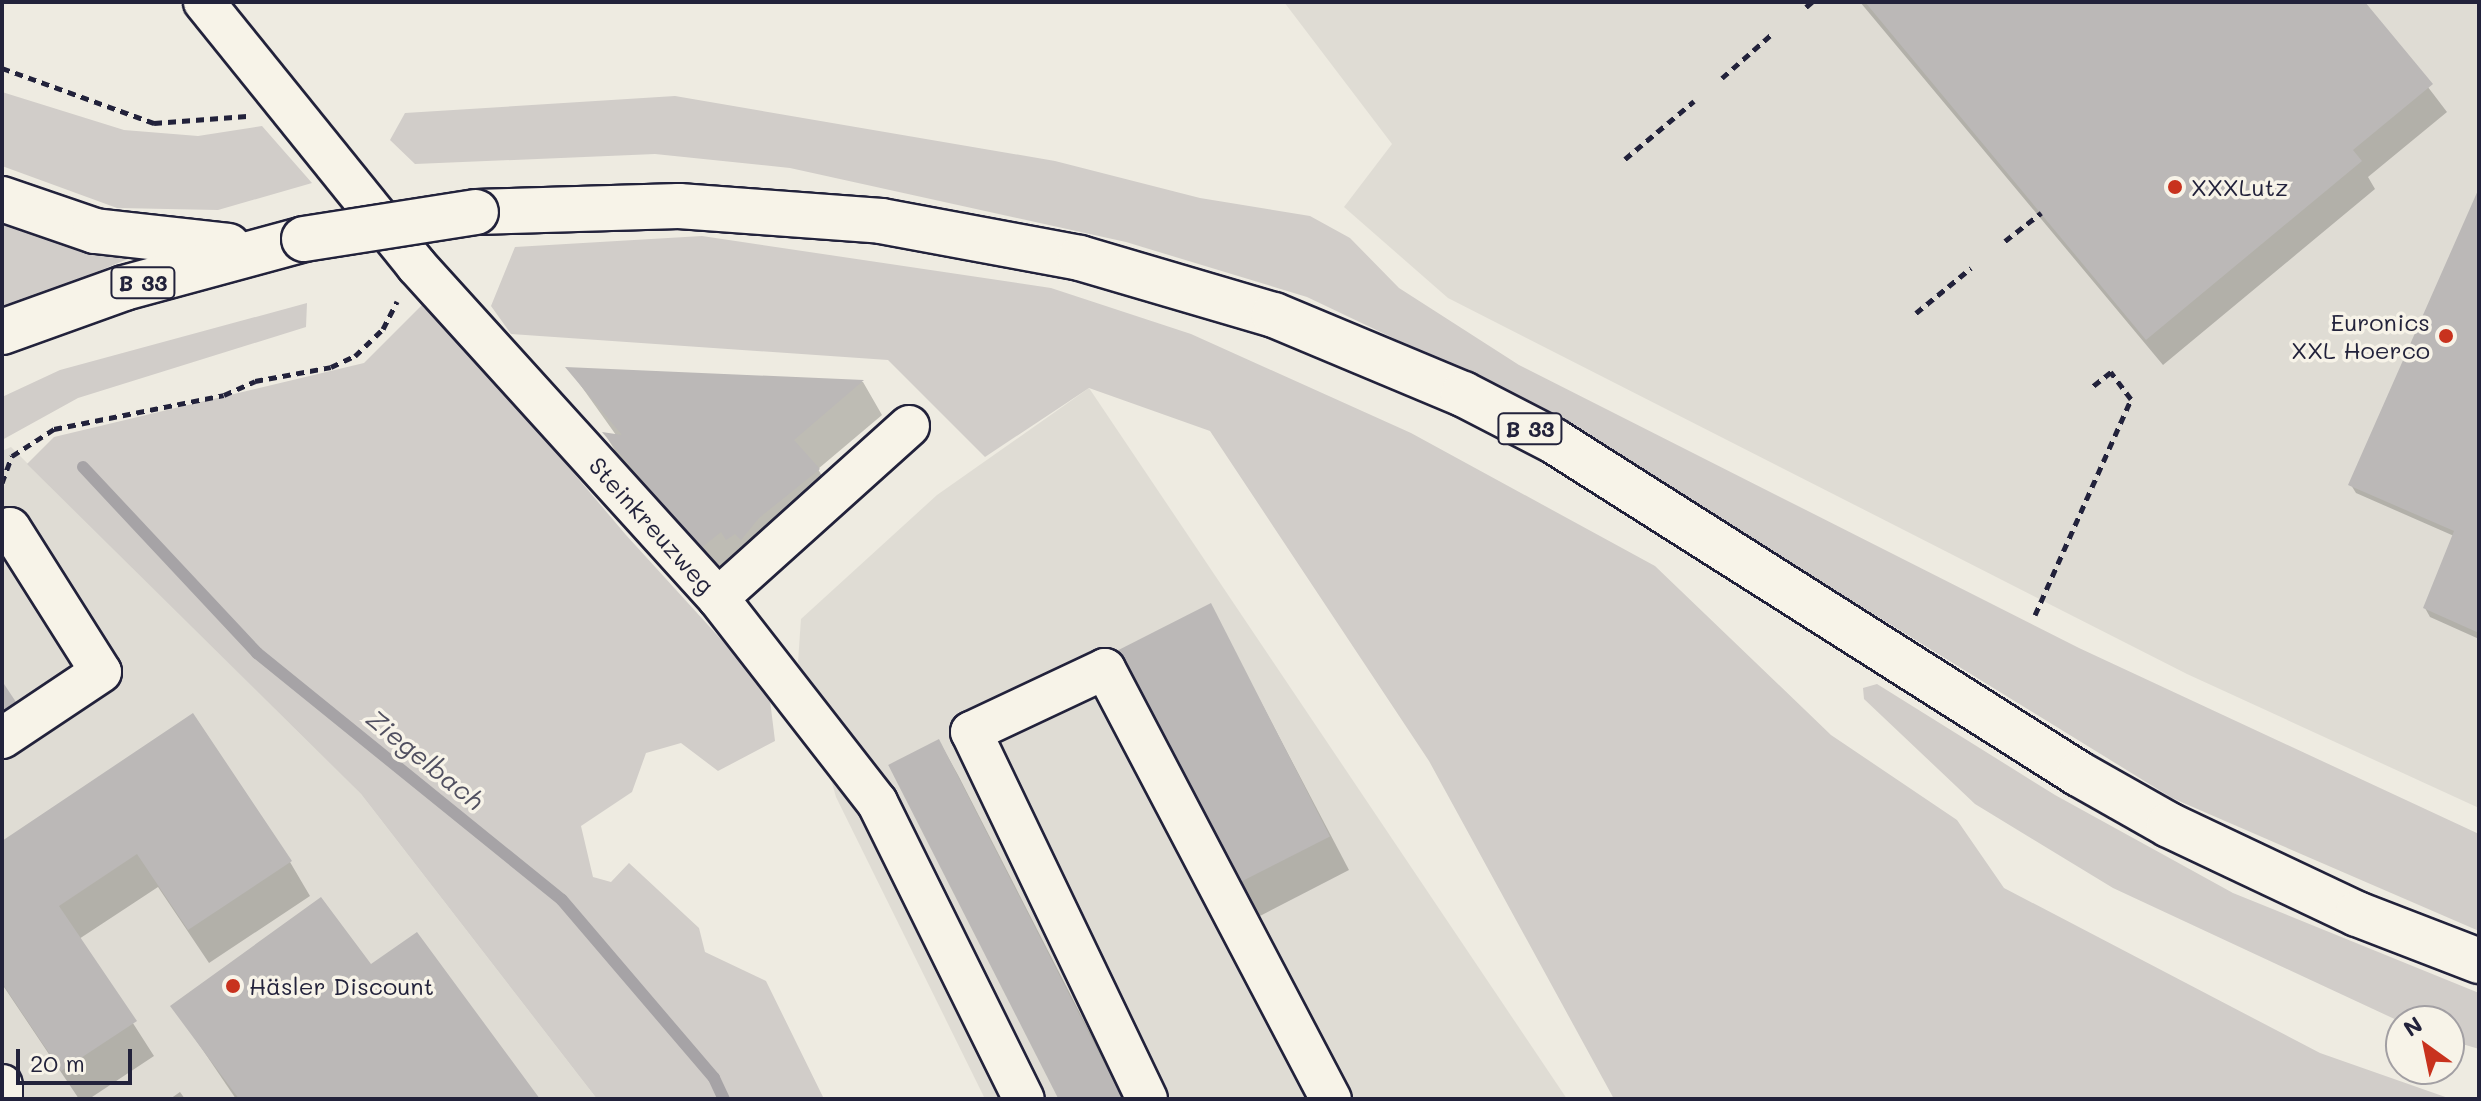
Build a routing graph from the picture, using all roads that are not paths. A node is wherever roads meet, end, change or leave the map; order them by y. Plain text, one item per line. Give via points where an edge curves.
1 (204, 2) edge
2 (2, 199) edge
3 (295, 241) junction
4 (2, 332) edge
5 (909, 426) dead end
6 (2, 533) edge
7 (718, 598) junction
8 (2, 738) edge
9 (2479, 961) edge
10 (2, 1085) edge
11 (2, 1099) edge
12 (1024, 1099) edge
13 (1147, 1099) edge
14 (1331, 1099) edge

1 - 7 street, Steinkreuzweg via 288,113 416,265
2 - 3 main road via 141,240 189,245
3 - 4 main road, B 33 via 124,288
3 - 9 main road, B 33, bridge via 476,212 679,206 881,221 1080,258 1274,315 1450,388 1554,441 2079,774 2169,825 2357,914
5 - 7 street
6 - 8 street via 10,528 101,672
7 - 12 street, Steinkreuzweg via 877,802
10 - 11 street
13 - 14 street via 971,732 1105,669

